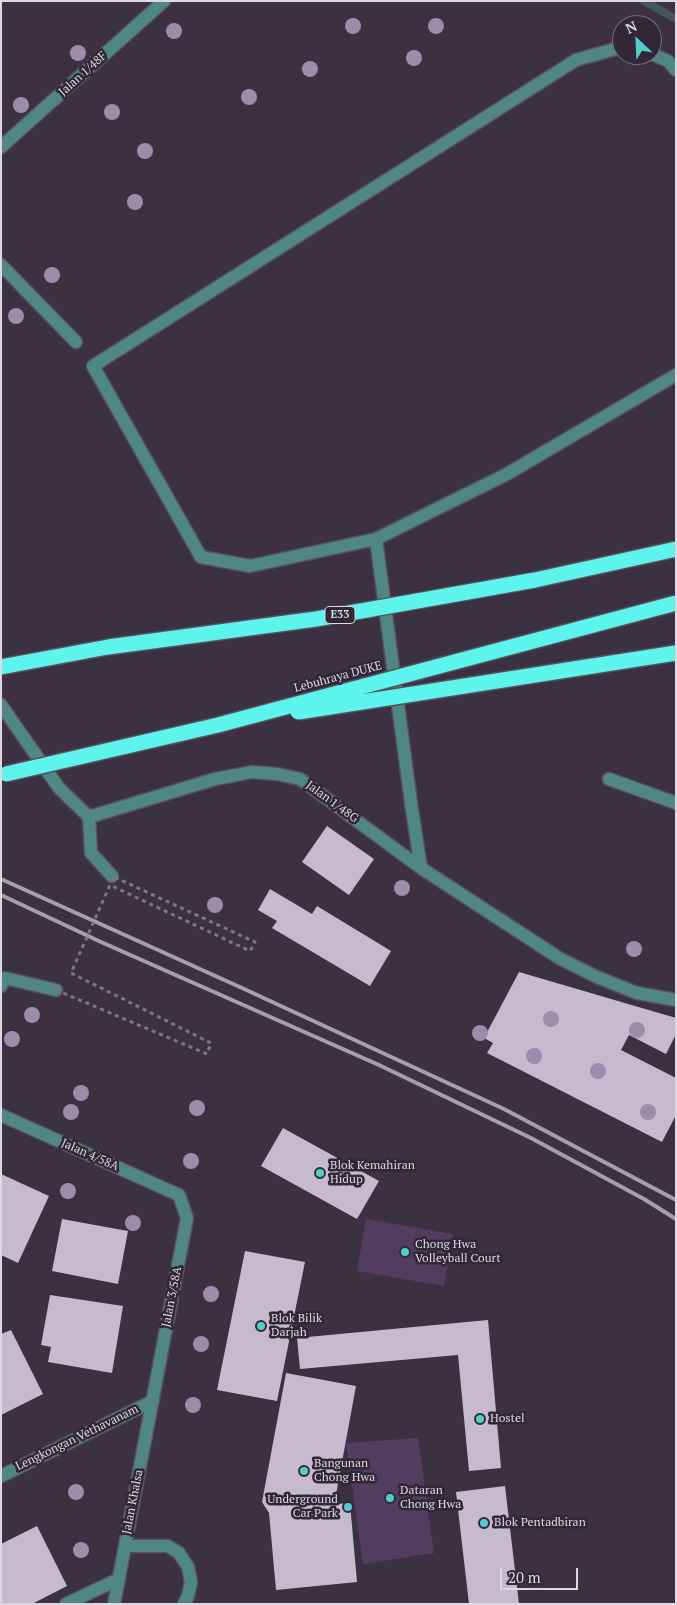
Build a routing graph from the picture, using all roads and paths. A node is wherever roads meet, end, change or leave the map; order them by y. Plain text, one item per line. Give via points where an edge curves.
1 (164, 1) edge
2 (612, 50) edge
3 (662, 58) edge
4 (676, 70) edge
5 (1, 147) edge
6 (1, 265) edge
7 (76, 342) dead end
8 (676, 376) edge
9 (376, 539) junction
10 (676, 549) edge
11 (676, 603) edge
12 (676, 654) edge
13 (1, 667) edge
14 (1, 705) edge
15 (218, 725) junction
16 (6, 774) dead end
17 (610, 779) dead end
18 (676, 803) edge
19 (89, 817) junction
20 (421, 868) junction
21 (112, 876) joint
22 (1, 986) edge
23 (56, 990) joint
24 (676, 1000) edge
25 (1, 1115) edge
26 (179, 1195) joint
27 (153, 1401) junction
28 (1, 1476) edge
29 (125, 1546) junction
30 (119, 1579) junction
31 (66, 1604) edge
32 (114, 1604) edge
33 (184, 1604) edge

1 - 5 street, Jalan 1/48F
2 - 9 street via 576,60 93,366 201,557 250,566
3 - 4 street
6 - 7 street
8 - 9 street via 507,474
9 - 20 street
10 - 13 highway, E33, bridge via 535,580 316,619 108,647
11 - 15 highway, Lebuhraya DUKE, bridge
12 - 15 highway, bridge
14 - 19 street via 59,788
15 - 16 highway, Lebuhraya DUKE, bridge
17 - 18 street
19 - 20 street, Jalan 1/48G via 215,779 252,772 277,774 300,779
19 - 21 street via 91,853
20 - 24 street, Jalan 1/48G via 559,958 637,993
21 - 23 path, bridge via 255,942 250,951 110,885 71,973 211,1043 207,1054
22 - 23 street via 5,978
25 - 26 street, Jalan 4/58A
26 - 27 street, Jalan 3/58A via 187,1218
27 - 28 street, Lengkongan Vethavanam
27 - 29 street, Jalan Khalsa
29 - 30 street, Jalan Khalsa
29 - 33 street via 168,1546 179,1553 188,1567 191,1582
30 - 31 street
30 - 32 street, Jalan Khalsa

